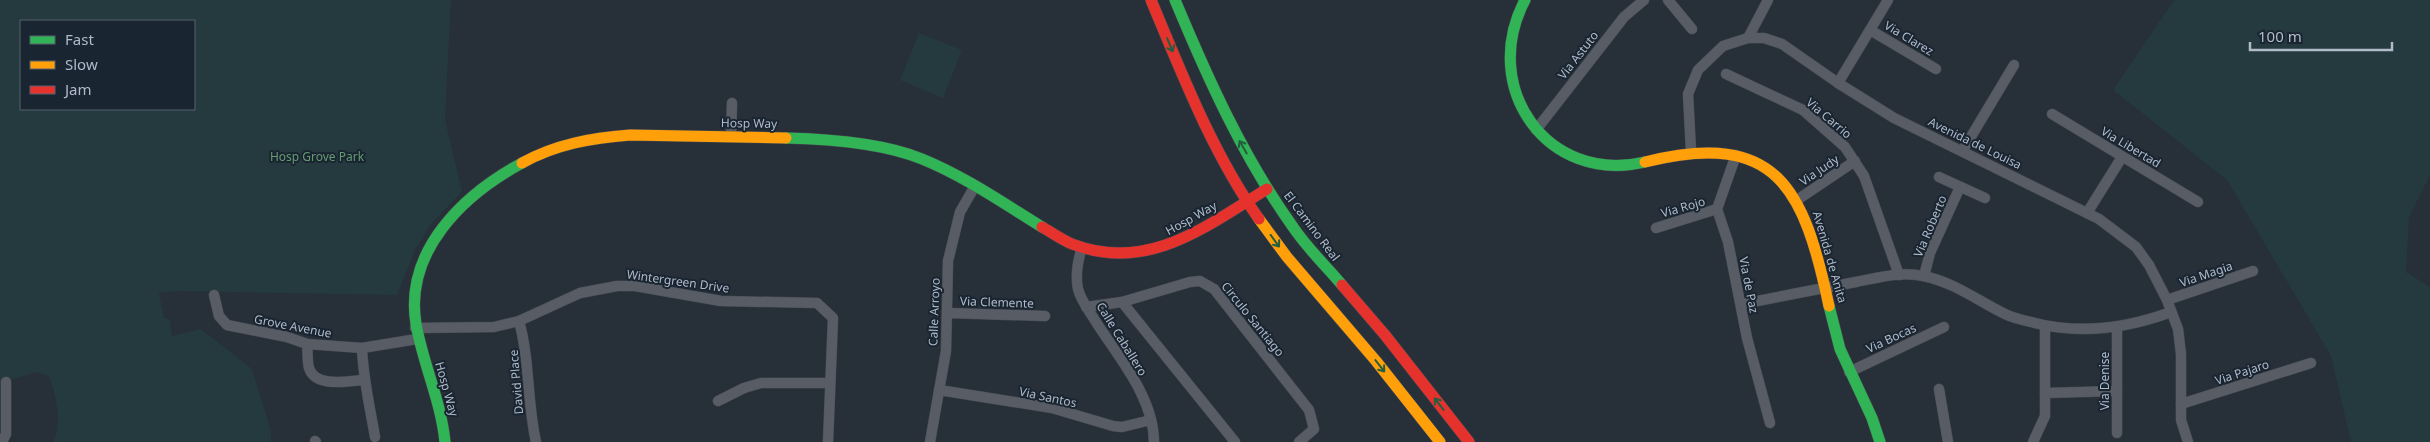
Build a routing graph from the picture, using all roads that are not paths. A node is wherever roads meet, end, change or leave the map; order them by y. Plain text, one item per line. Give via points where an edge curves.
1 (1151, 0) edge
2 (1175, 0) edge
3 (1525, 0) edge
4 (1644, 0) edge
5 (1668, 0) edge
6 (1768, 0) edge
7 (1888, 0) edge
8 (1692, 29) dead end
9 (1870, 30) junction
10 (1748, 38) junction
11 (2014, 65) dead end
12 (1936, 69) dead end
13 (1726, 74) dead end
14 (1838, 83) junction
15 (732, 103) dead end
16 (2052, 114) dead end
17 (1536, 130) junction
18 (731, 136) junction
19 (1963, 150) junction
20 (1690, 152) junction
21 (1736, 155) junction
22 (2122, 157) junction
23 (1855, 161) junction
24 (1940, 177) dead end
25 (975, 186) junction
26 (1960, 187) junction
27 (1267, 189) junction
28 (1985, 198) dead end
29 (1797, 200) junction
30 (1248, 201) junction
31 (2198, 202) dead end
32 (1717, 210) junction
33 (2087, 213) junction
34 (1656, 228) dead end
35 (1082, 247) junction
36 (2253, 271) dead end
37 (1899, 275) junction
38 (1924, 276) junction
39 (1825, 288) junction
40 (214, 295) dead end
41 (2167, 300) junction
42 (1122, 302) junction
43 (1741, 304) junction
44 (1086, 307) junction
45 (2171, 312) junction
46 (948, 313) junction
47 (1045, 316) dead end
48 (519, 320) junction
49 (2045, 326) junction
50 (1944, 327) dead end
51 (2117, 328) junction
52 (416, 334) junction
53 (307, 344) junction
54 (362, 348) junction
55 (2311, 363) dead end
56 (1848, 372) junction
57 (363, 380) junction
58 (6, 382) dead end
59 (830, 383) junction
60 (1939, 388) dead end
61 (939, 390) junction
62 (2117, 391) junction
63 (2045, 393) junction
64 (718, 401) dead end
65 (2181, 404) junction
66 (1151, 420) junction
67 (1770, 423) dead end
68 (2118, 434) dead end
69 (3, 437) edge
70 (375, 437) dead end
71 (445, 442) edge
72 (536, 442) edge
73 (828, 442) edge
74 (930, 442) edge
75 (1154, 442) edge
76 (1235, 442) edge
77 (1299, 442) edge
78 (1440, 442) edge
79 (1469, 442) edge
80 (1880, 442) edge
81 (1948, 442) edge
82 (2033, 442) edge
83 (2188, 442) edge

1 -> 30 street via 1192,100
27 -> 2 street, El Camino Real via 1213,90
3 - 17 street, Avenida de Anita via 1509,40 1509,70 1518,100
4 - 17 street, Via Astuto via 1624,17
5 - 8 street
6 - 10 street
7 - 9 street
9 - 12 street, Via Clarez
9 - 14 street
10 - 14 street, Avenida de Louisa via 1764,38 1782,44
10 - 20 street, Avenida de Louisa via 1723,46 1698,70 1688,94
11 - 19 street
13 - 23 street, Via Carrio via 1803,110 1846,147
14 - 19 street, Avenida de Louisa via 1894,118
15 - 18 street
16 - 22 street, Via Libertad
17 - 20 street, Avenida de Anita via 1566,153 1586,161 1618,166
18 - 25 street, Hosp Way via 815,139 896,150 922,158
18 - 52 street, Hosp Way via 600,137 555,148 515,167 459,208 433,239 418,269 414,302
19 - 33 street, Avenida de Louisa
20 - 21 street, Avenida de Anita
21 - 29 street, Avenida de Anita via 1775,175
21 - 32 street
22 - 31 street, Via Libertad
22 - 33 street
23 - 29 street, Via Judy
23 - 37 street, Via Carrio via 1864,176
24 - 26 street, Via Roberto
25 - 35 street, Hosp Way via 1071,244
25 - 46 street, Calle Arroyo via 960,212 948,261
26 - 28 street, Via Roberto
26 - 38 street, Via Roberto via 1930,253
27 - 30 street, Hosp Way
79 -> 27 street, El Camino Real via 1294,229
29 - 39 street, Avenida de Anita via 1804,212
30 - 35 street, Hosp Way via 1165,247 1127,254
30 -> 78 street via 1276,242
32 - 34 street, Via Rojo
32 - 43 street, Via de Paz via 1728,242
33 - 41 street, Avenida de Louisa via 2126,237 2136,247
35 - 44 street, Calle Caballero via 1077,262 1078,288
36 - 41 street, Via Magia
37 - 38 street
37 - 39 street
38 - 49 street via 1957,287 2006,315
39 - 43 street
39 - 56 street, Avenida de Anita
40 - 53 street, Grove Avenue via 219,316 227,325
41 - 45 street, Avenida de Louisa
42 - 44 street
42 - 76 street
42 - 77 street, Circulo Santiago via 1190,282 1200,281 1214,289 1309,410 1314,429
43 - 67 street, Via de Paz
44 - 66 street, Calle Caballero via 1141,393
45 - 51 street
45 - 65 street, Avenida de Louisa via 2178,329 2181,354
46 - 47 street, Via Clemente
46 - 61 street, Calle Arroyo
48 - 52 street, Wintergreen Drive via 484,328
48 - 59 street, Wintergreen Drive via 580,293 617,286 635,286 721,301 817,303 833,318
48 - 72 street, David Place
49 - 51 street via 2078,330
49 - 63 street
50 - 56 street, Via Bocas
51 - 62 street, Via Denise
52 - 54 street, Grove Avenue
52 - 71 street, Hosp Way via 438,401
53 - 54 street, Grove Avenue
53 - 57 street via 309,369 317,379 332,382
54 - 57 street
55 - 65 street, Via Pajaro
56 - 80 street, Avenida de Anita
57 - 70 street
58 - 69 street
59 - 64 street via 761,383
59 - 73 street, Wintergreen Drive
60 - 81 street
61 - 66 street, Via Santos via 1052,408 1113,426
61 - 74 street, Calle Arroyo
62 - 63 street
62 - 68 street, Via Denise
63 - 82 street via 2045,416
65 - 83 street, Avenida de Louisa via 2181,420
66 - 75 street, Calle Caballero

